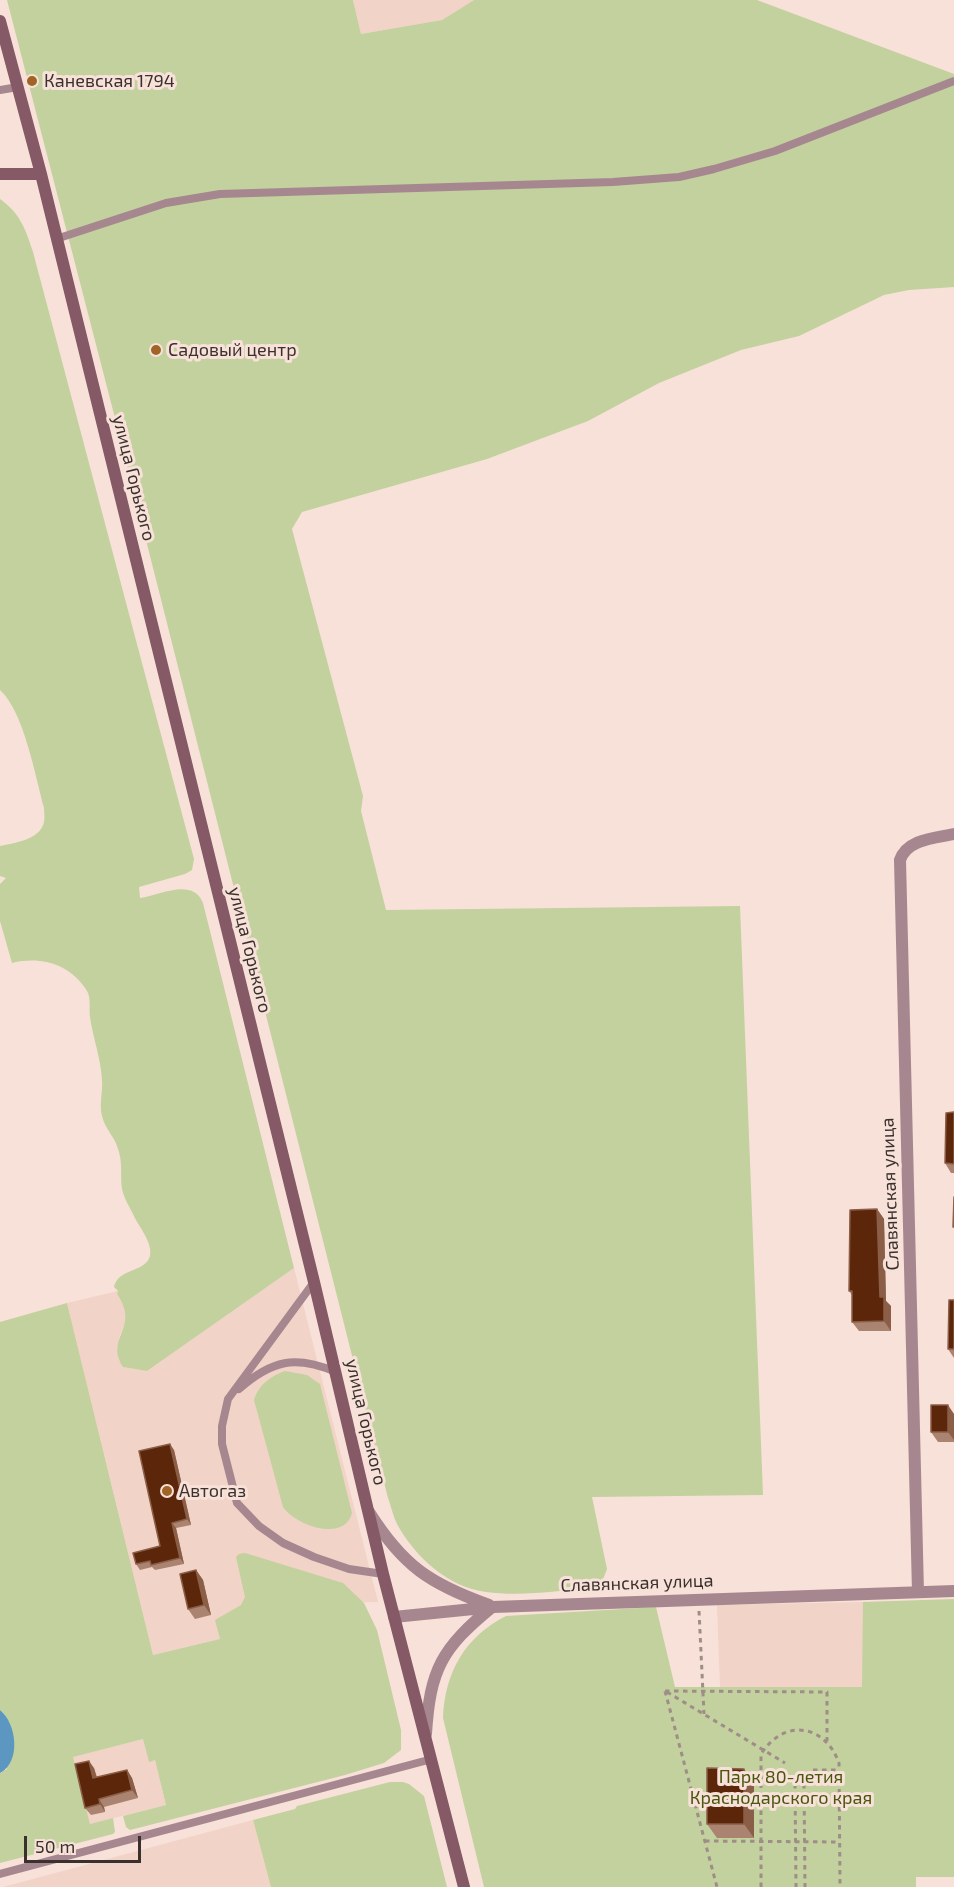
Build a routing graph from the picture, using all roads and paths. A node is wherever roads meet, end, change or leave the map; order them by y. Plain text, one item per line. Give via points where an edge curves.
1 (0, 21) edge
2 (954, 81) edge
3 (18, 87) junction
4 (0, 90) edge
5 (0, 174) edge
6 (40, 174) junction
7 (56, 238) junction
8 (954, 834) edge
9 (314, 1281) junction
10 (336, 1372) junction
11 (228, 1399) junction
12 (369, 1512) junction
13 (384, 1574) junction
14 (954, 1591) edge
15 (918, 1592) junction
16 (699, 1598) junction
17 (493, 1607) junction
18 (394, 1617) junction
19 (665, 1691) junction
20 (703, 1691) junction
21 (704, 1714) junction
22 (426, 1734) junction
23 (827, 1741) junction
24 (763, 1750) junction
25 (432, 1758) junction
26 (785, 1763) dead end
27 (813, 1770) dead end
28 (839, 1770) junction
29 (795, 1784) dead end
30 (804, 1784) dead end
31 (705, 1841) junction
32 (761, 1842) junction
33 (796, 1842) junction
34 (804, 1842) junction
35 (839, 1842) junction
36 (0, 1874) edge
37 (464, 1887) edge
38 (717, 1887) edge
39 (761, 1887) edge
40 (796, 1887) edge
41 (805, 1887) edge
42 (840, 1887) edge

1 - 3 main road, улица Горького
2 - 7 lane via 775,151 679,177 220,194 166,203
3 - 4 lane
3 - 6 main road, улица Горького
5 - 6 main road
6 - 7 main road, улица Горького
7 - 9 main road, улица Горького
8 - 15 street, Славянская улица via 908,846 900,860
9 - 10 main road, улица Горького
9 - 11 lane
10 - 11 lane via 318,1364 285,1363 253,1377
10 - 12 main road, улица Горького
11 - 13 lane via 222,1444 237,1503 248,1516 283,1543 314,1557 349,1569
12 - 13 main road, улица Горького
12 - 17 street via 413,1567 462,1595
13 - 18 main road, улица Горького
14 - 15 street, Славянская улица
15 - 16 street, Славянская улица
16 - 17 street, Славянская улица
16 - 20 path
17 - 18 street, Славянская улица
17 - 22 street via 458,1637 438,1668 428,1701
18 - 22 main road, улица Горького
19 - 20 path
19 - 21 path
19 - 31 path
20 - 21 path
20 - 23 path via 827,1692
21 - 24 path
22 - 25 main road, улица Горького
23 - 24 path via 803,1730 790,1731 778,1735
23 - 28 path
24 - 26 path
24 - 32 path
25 - 36 lane
25 - 37 main road, улица Горького
27 - 28 path
28 - 35 path
29 - 33 path
30 - 34 path
31 - 32 path
31 - 38 path
32 - 33 path
32 - 39 path
33 - 34 path
33 - 40 path
34 - 35 path
34 - 41 path
35 - 42 path

